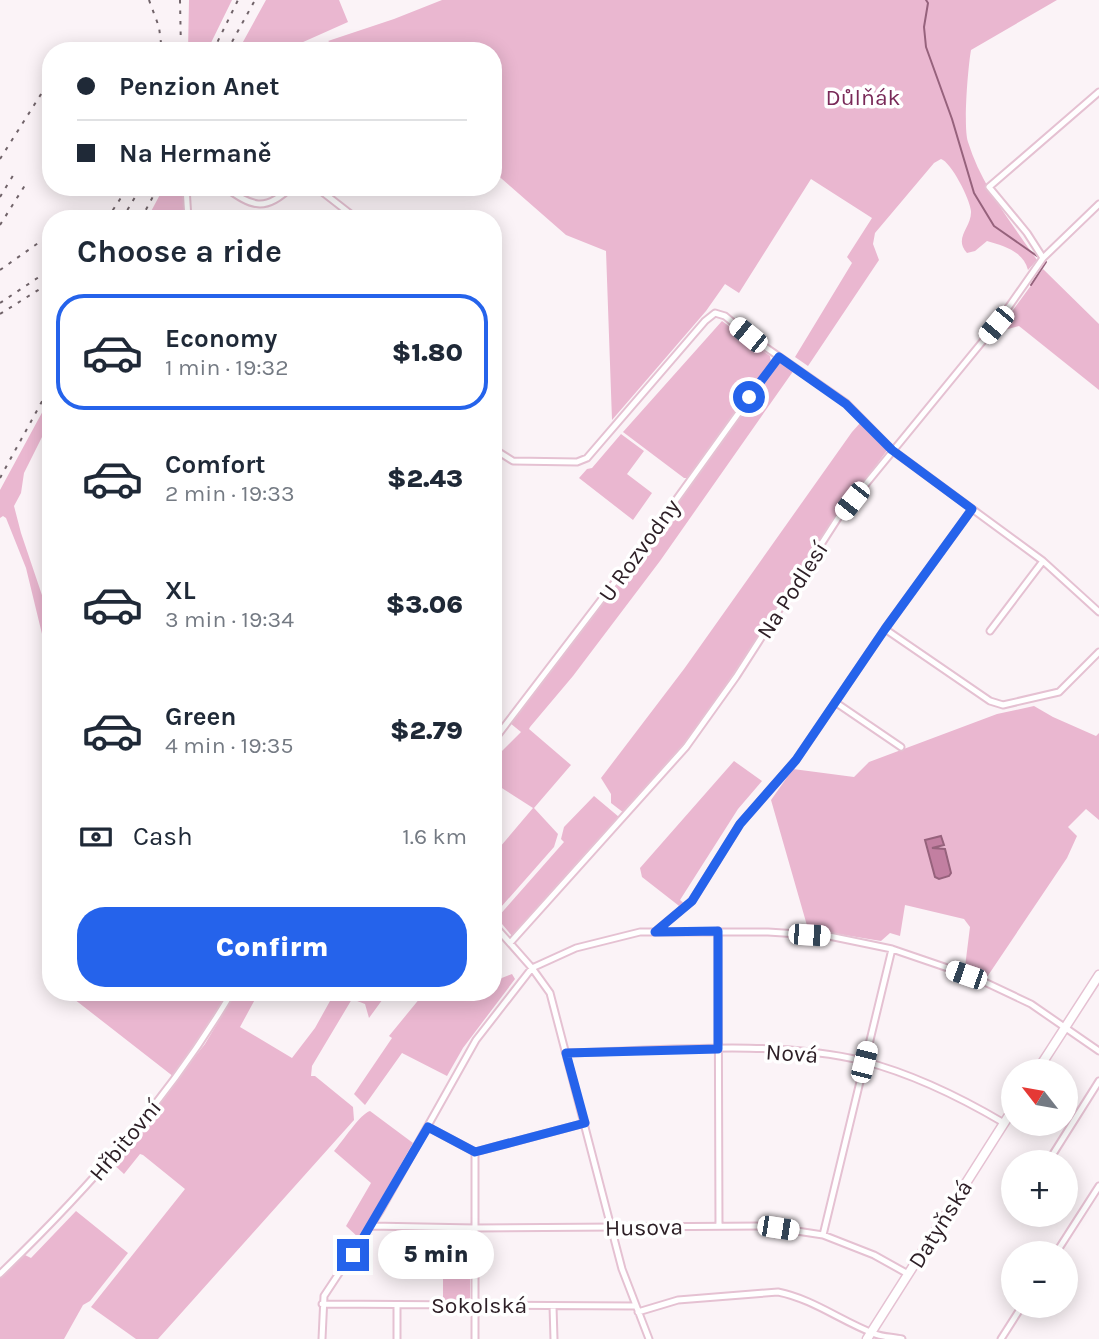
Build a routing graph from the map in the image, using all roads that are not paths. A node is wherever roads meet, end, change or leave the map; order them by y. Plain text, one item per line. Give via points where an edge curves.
1 (1099, 92) edge
2 (237, 196) edge
3 (281, 196) edge
4 (328, 196) edge
5 (1099, 204) edge
6 (345, 210) edge
7 (1043, 258) junction
8 (779, 357) junction
9 (892, 450) junction
10 (502, 454) edge
11 (972, 509) junction
12 (1042, 561) junction
13 (1099, 612) edge
14 (885, 629) junction
15 (990, 631) dead end
16 (1099, 652) edge
17 (835, 702) junction
18 (502, 730) edge
19 (901, 747) dead end
20 (718, 931) junction
21 (655, 932) junction
22 (502, 934) edge
23 (510, 943) junction
24 (892, 949) junction
25 (532, 968) junction
26 (1099, 975) edge
27 (227, 1001) edge
28 (1066, 1026) junction
29 (718, 1049) junction
30 (1099, 1051) edge
31 (566, 1053) junction
32 (1045, 1059) edge
33 (864, 1062) junction
34 (1099, 1081) edge
35 (1001, 1121) edge
36 (585, 1123) junction
37 (428, 1127) junction
38 (1001, 1128) edge
39 (1056, 1150) edge
40 (475, 1152) junction
41 (1099, 1186) edge
42 (371, 1226) junction
43 (719, 1226) junction
44 (475, 1228) junction
45 (612, 1228) junction
46 (822, 1235) junction
47 (1064, 1241) edge
48 (0, 1274) edge
49 (908, 1274) junction
50 (322, 1304) junction
51 (397, 1305) junction
52 (475, 1306) junction
53 (553, 1306) junction
54 (636, 1309) junction
55 (1015, 1318) edge
56 (869, 1336) edge
57 (322, 1339) edge
58 (397, 1339) edge
59 (475, 1339) edge
60 (554, 1339) edge
61 (649, 1339) edge
62 (902, 1339) edge
63 (1001, 1339) edge

1 - 7 street via 989,187
2 - 3 street via 259,205
4 - 6 street
5 - 7 street, Na Podlesí
7 - 9 street, Na Podlesí via 996,325
8 - 9 street via 846,404
8 - 10 street via 715,313 587,458 577,462 513,461
8 - 18 street, U Rozvodny
9 - 11 street
9 - 23 street, Na Podlesí via 838,518 686,747
11 - 12 street
11 - 14 street
12 - 13 street
12 - 15 street
14 - 16 street via 990,701 1003,705 1059,692
14 - 17 street
17 - 19 street
17 - 21 street via 796,760 740,824 692,901
20 - 21 street
20 - 24 street via 829,936
20 - 29 street
21 - 25 street via 576,948
22 - 23 street
23 - 25 street
24 - 28 street via 974,977
24 - 33 street
25 - 31 street via 550,993
25 - 37 street via 476,1040
26 - 28 main road
27 - 48 street, Hřbitovní via 203,1042 144,1118 92,1180
28 - 30 street
28 - 32 main road
29 - 31 street, Nová
29 - 33 street, Nová via 823,1054
29 - 43 street
31 - 36 street
33 - 35 street, Nová via 922,1081
33 - 46 street
34 - 39 street
36 - 40 street
36 - 45 street
37 - 40 street
37 - 42 street
38 - 49 main road, Datyňská
40 - 44 street
41 - 47 street
42 - 44 street, Husova
42 - 50 street
43 - 45 street, Husova
43 - 46 street, Husova via 764,1226
44 - 45 street, Husova
44 - 52 street
45 - 54 street
46 - 49 street, Husova
49 - 56 main road, Datyňská
50 - 51 street, Sokolská
50 - 57 street
51 - 52 street, Sokolská
51 - 58 street
52 - 53 street, Sokolská
52 - 59 street
53 - 54 street, Sokolská
53 - 60 street
54 - 56 street, Sokolská via 678,1300 778,1292 793,1294
54 - 61 street
55 - 63 street
56 - 62 street, Sokolská

